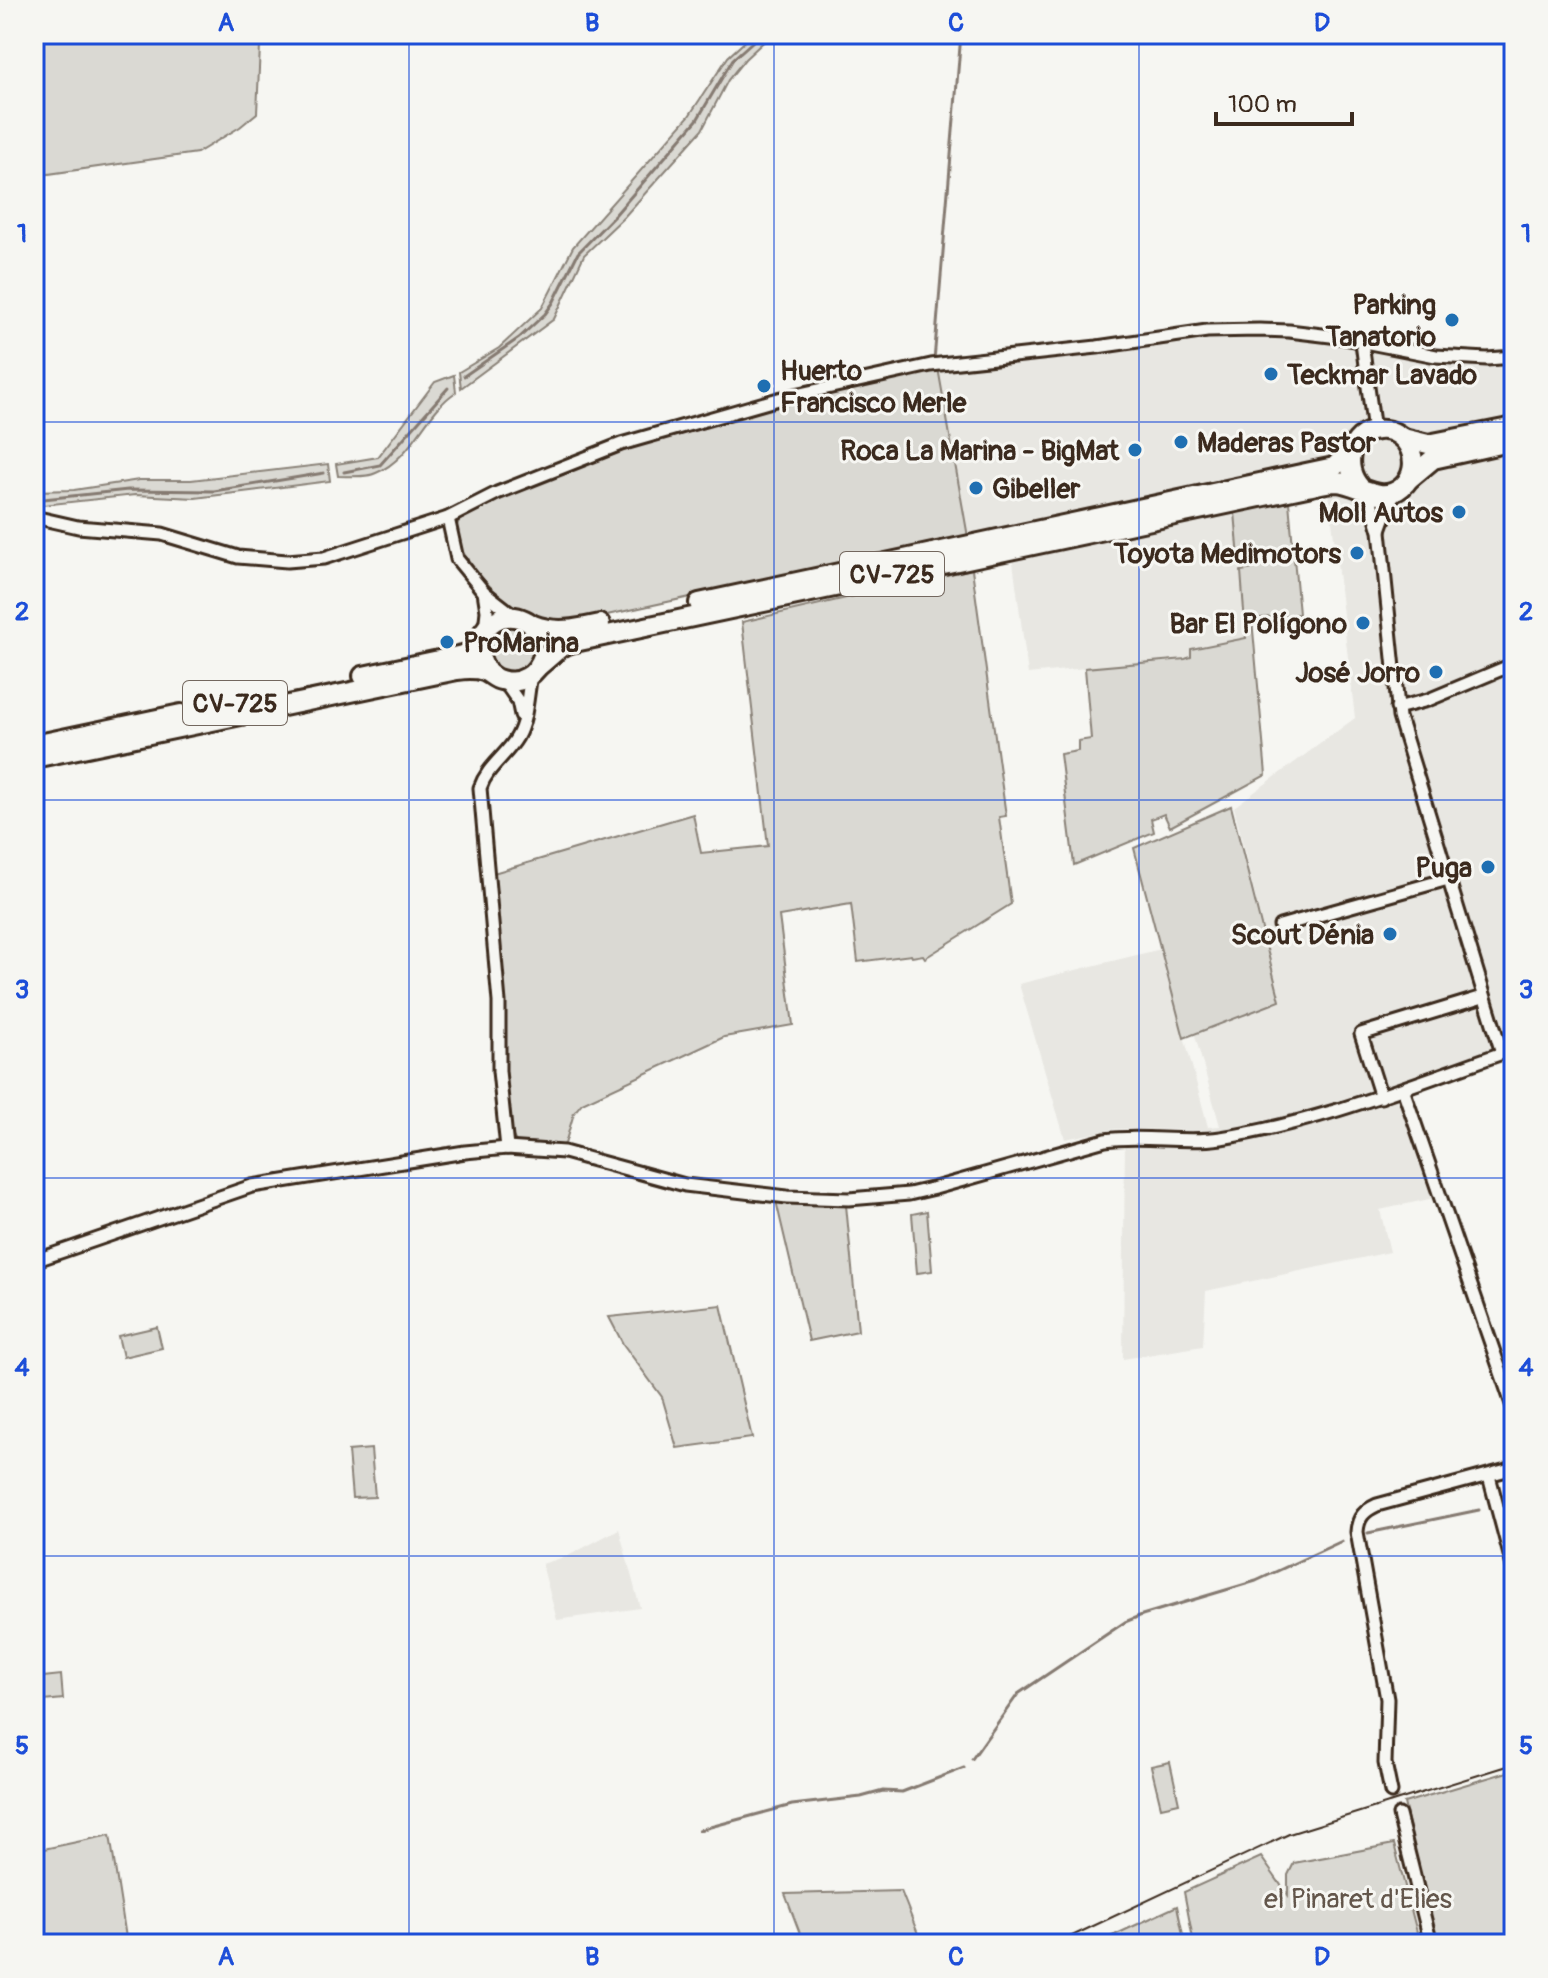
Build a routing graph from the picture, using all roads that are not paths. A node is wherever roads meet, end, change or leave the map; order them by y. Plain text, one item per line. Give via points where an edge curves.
1 (1362, 343) junction
2 (1514, 357) edge
3 (1514, 427) edge
4 (1374, 431) junction
5 (1403, 438) junction
6 (1514, 441) edge
7 (1351, 451) junction
8 (1404, 484) junction
9 (1364, 489) junction
10 (34, 517) edge
11 (448, 518) junction
12 (1380, 531) junction
13 (484, 592) junction
14 (525, 621) junction
15 (482, 637) junction
16 (1514, 664) edge
17 (487, 671) junction
18 (535, 671) junction
19 (504, 681) junction
20 (1397, 708) junction
21 (523, 723) junction
22 (34, 745) edge
23 (34, 758) edge
24 (1448, 879) junction
25 (1280, 926) dead end
26 (1483, 997) junction
27 (1508, 1051) edge
28 (1403, 1089) junction
29 (1381, 1097) junction
30 (507, 1148) junction
31 (34, 1261) edge
32 (1514, 1410) edge
33 (1514, 1468) edge
34 (1489, 1476) junction
35 (1514, 1570) edge
36 (1391, 1792) tunnel mouth
37 (1399, 1815) tunnel mouth
38 (1431, 1944) edge

1 - 2 street via 1452,358
1 - 4 street
1 - 11 street via 1289,331 1207,331 931,365 782,398 630,442 497,493
3 - 5 main road via 1432,444
4 - 5 main road via 1387,430
4 - 7 main road, CV-725
5 - 8 main road via 1413,457
6 - 8 main road via 1433,459
7 - 9 main road via 1349,466
7 - 14 main road, CV-725 via 1334,467 589,626 546,630
8 - 9 main road, CV-725 via 1383,495
8 - 12 street via 1390,502
9 - 12 street
9 - 18 main road, CV-725 via 1333,482 1310,486 619,633 561,647
10 - 11 street via 78,527 162,534 238,557 287,561 324,558
11 - 13 street via 457,559
12 - 20 street
13 - 14 street
13 - 15 street
14 - 15 main road, CV-725 via 499,619
14 - 18 main road via 543,640 543,658
15 - 17 main road via 478,654
15 - 22 main road, CV-725 via 467,654
16 - 20 street
17 - 19 main road
17 - 23 main road, CV-725 via 451,671
18 - 19 main road, CV-725 via 523,680
18 - 21 street
19 - 21 street via 518,701
20 - 24 street
21 - 30 street via 480,788
24 - 25 street
24 - 26 street
26 - 27 street
26 - 29 street via 1361,1034
27 - 28 street
28 - 29 street
28 - 32 street
29 - 30 street via 1339,1112 1218,1139 1122,1137 909,1194 849,1199 685,1185 564,1152
30 - 31 street via 252,1186
33 - 34 street
34 - 35 street
34 - 36 street via 1377,1505 1359,1521 1387,1699 1385,1763
37 - 38 street

